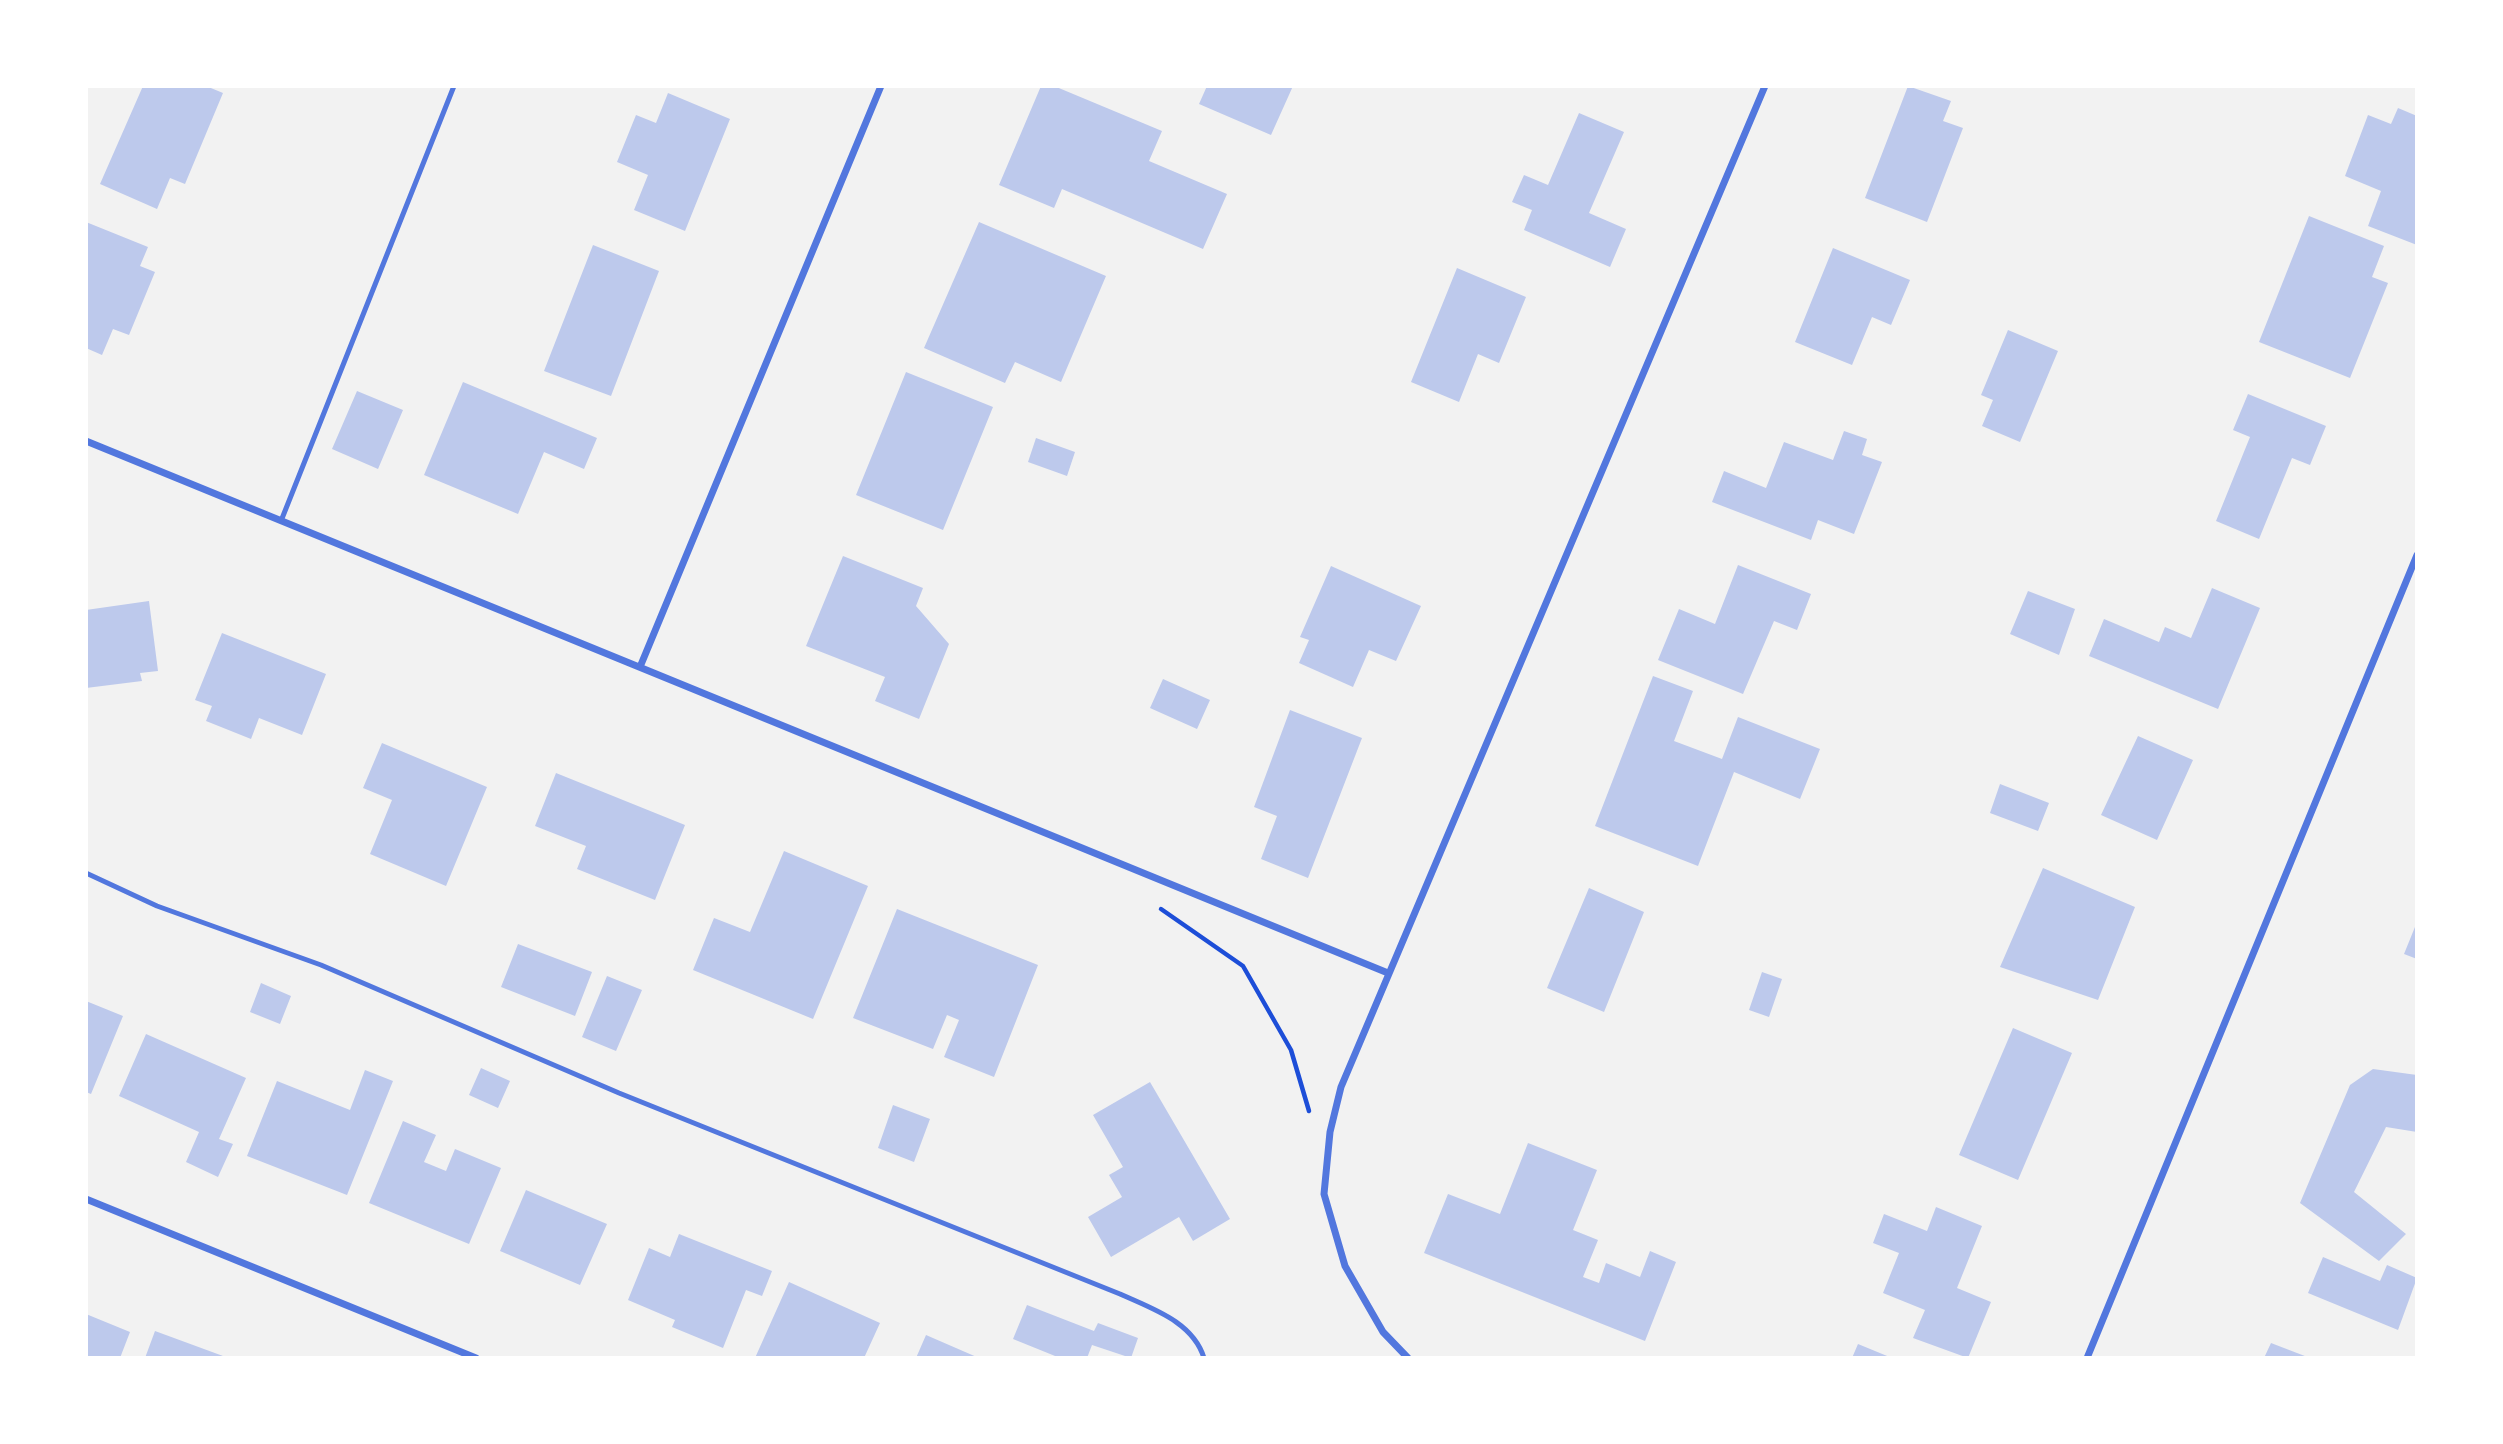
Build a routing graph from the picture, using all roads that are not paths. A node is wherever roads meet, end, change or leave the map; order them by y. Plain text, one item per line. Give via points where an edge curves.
1 (454, 86) edge
2 (881, 86) edge
3 (1765, 86) edge
4 (86, 441) edge
5 (281, 521) junction
6 (2417, 555) edge
7 (640, 667) junction
8 (86, 873) edge
9 (1388, 974) junction
10 (86, 1199) edge
11 (476, 1358) edge
12 (1204, 1358) edge
13 (1408, 1358) edge
14 (2087, 1358) edge

1 - 5 lane
2 - 7 street
3 - 9 street
4 - 5 street
5 - 7 street
6 - 14 street
7 - 9 street
8 - 12 lane via 157,906 321,965 619,1093 1120,1294 1183,1326 1199,1341
9 - 13 street via 1341,1087 1330,1132 1324,1194 1345,1266 1383,1332
10 - 11 street

